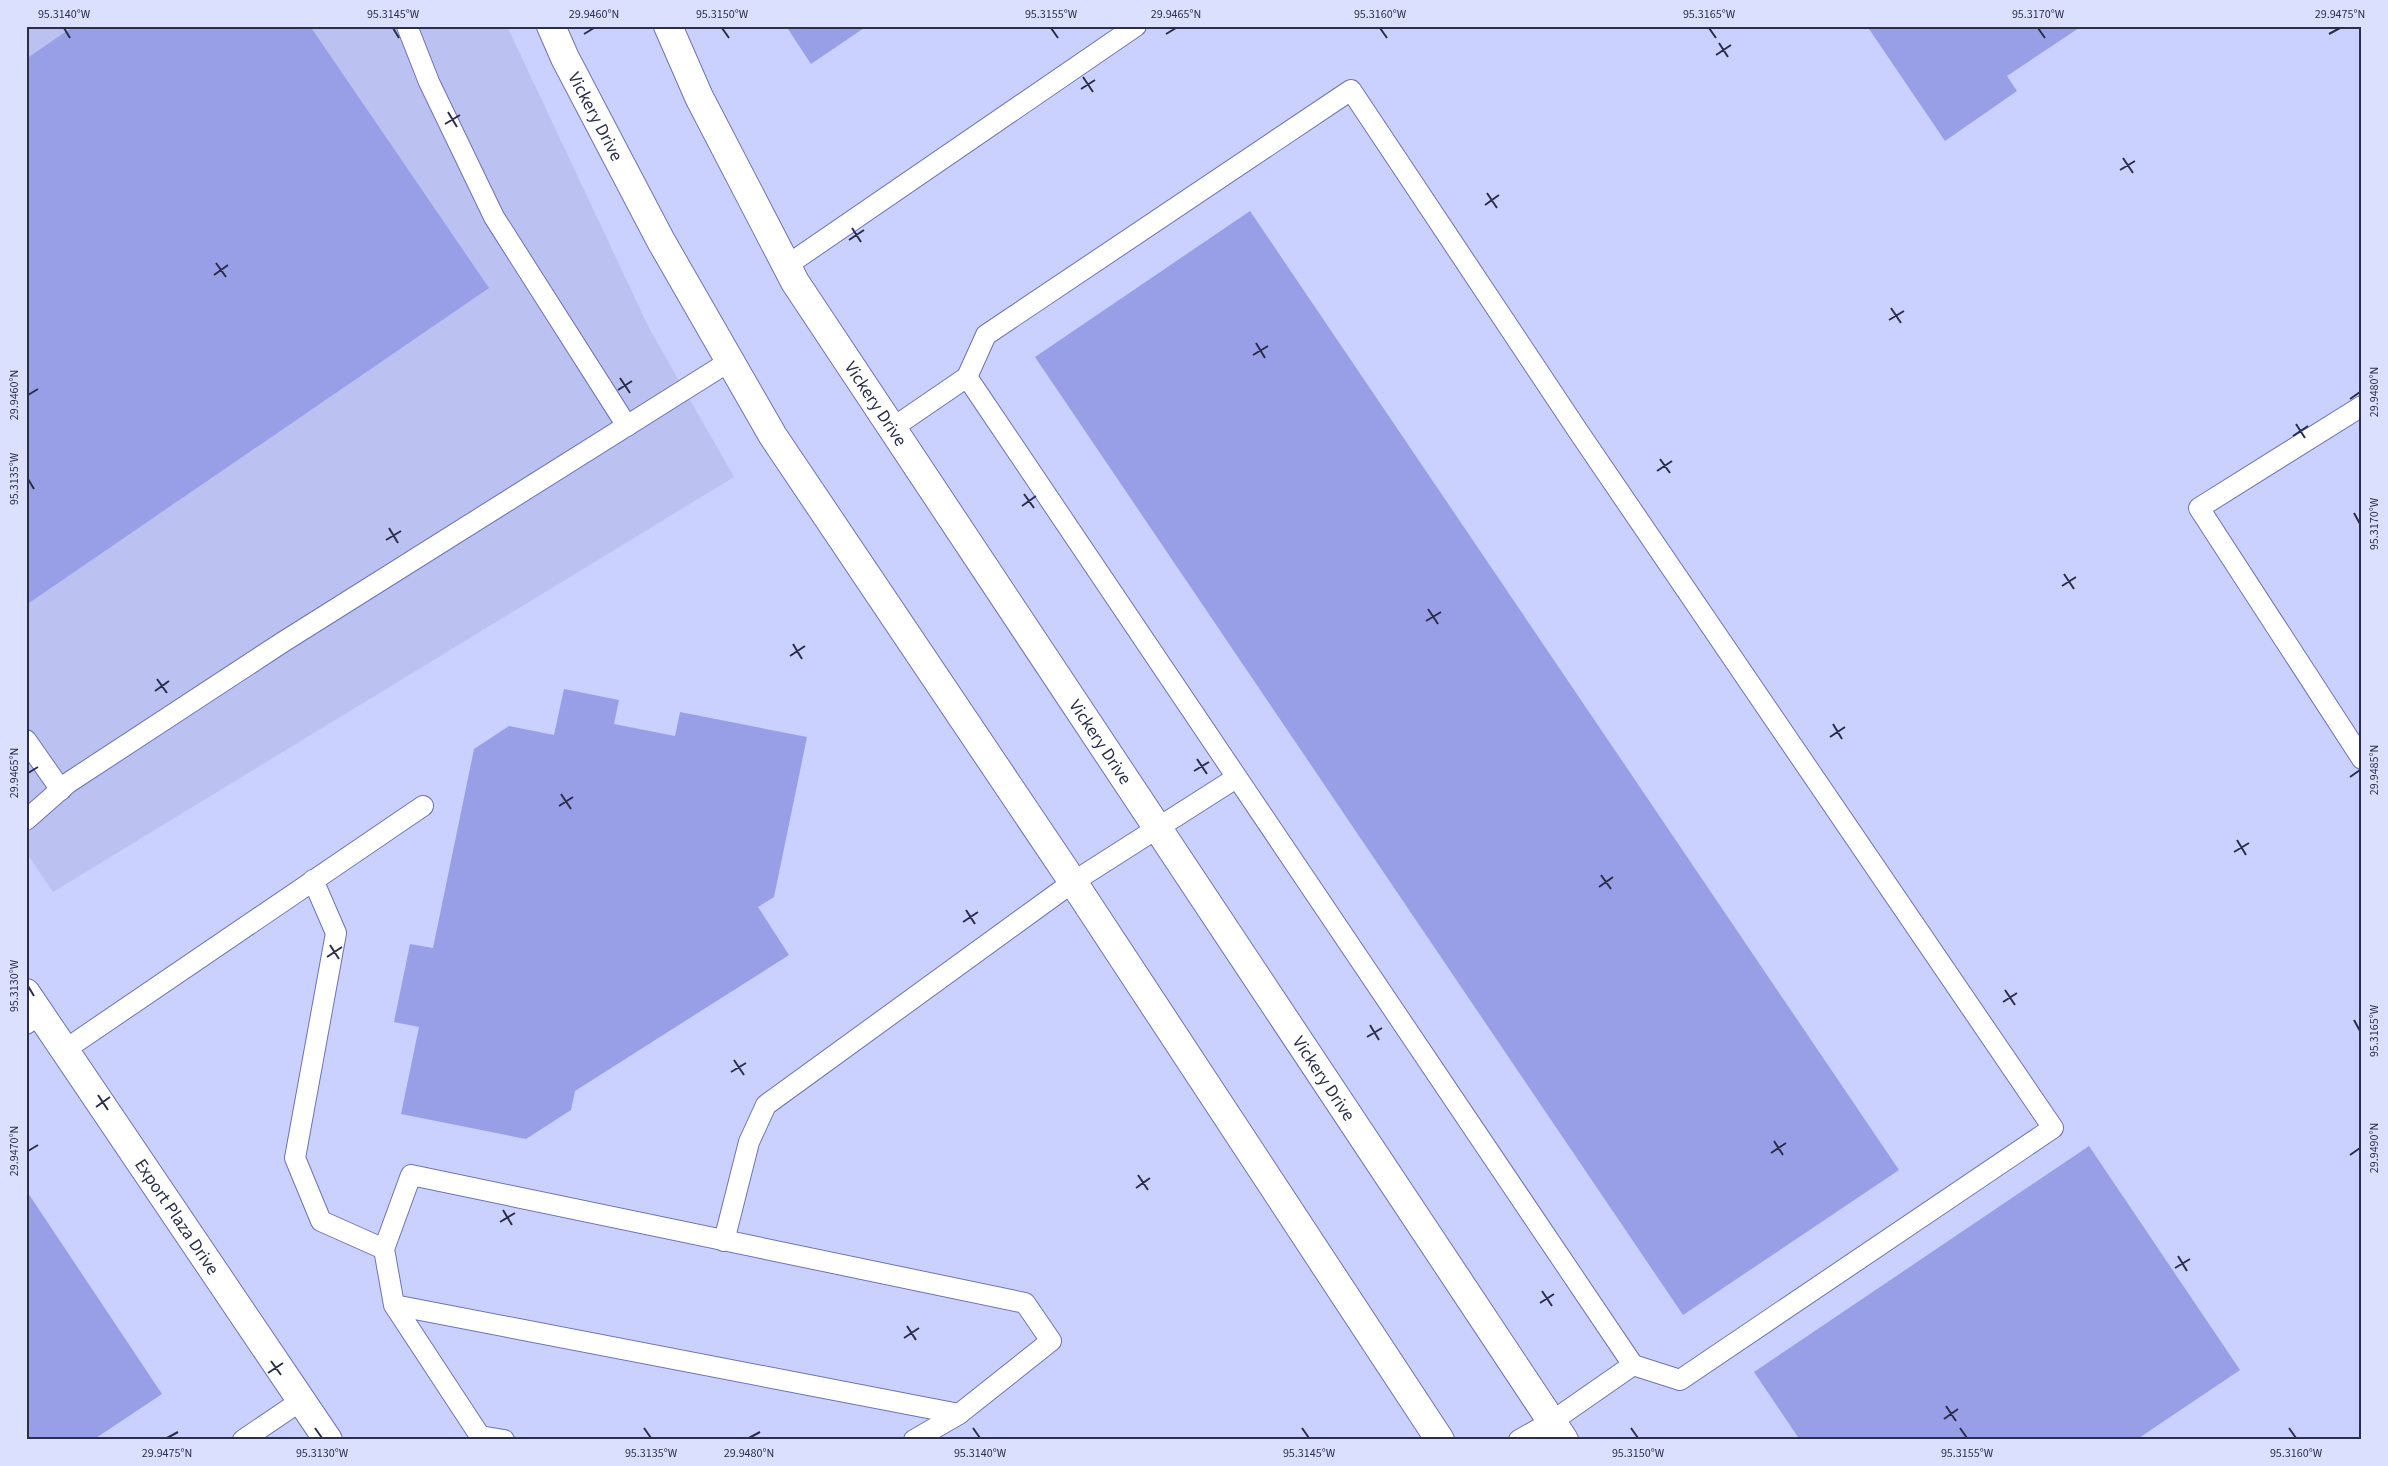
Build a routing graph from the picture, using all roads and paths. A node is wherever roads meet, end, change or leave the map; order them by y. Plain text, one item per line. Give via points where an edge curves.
1 (407, 26) edge
2 (551, 26) edge
3 (668, 26) edge
4 (1136, 26) edge
5 (786, 266) junction
6 (730, 361) junction
7 (967, 377) junction
8 (2362, 406) edge
9 (627, 426) junction
10 (891, 428) junction
11 (26, 740) edge
12 (2362, 759) edge
13 (1236, 778) junction
14 (61, 790) junction
15 (423, 806) dead end
16 (26, 820) edge
17 (1158, 828) junction
18 (313, 880) junction
19 (1073, 882) junction
20 (31, 1010) edge
21 (66, 1049) junction
22 (724, 1241) junction
23 (384, 1249) junction
24 (394, 1305) junction
25 (1633, 1365) junction
26 (302, 1400) junction
27 (959, 1414) junction
28 (1558, 1431) edge
29 (242, 1440) edge
30 (328, 1440) edge
31 (504, 1440) edge
32 (914, 1440) edge
33 (1440, 1440) edge
34 (1520, 1440) edge

1 - 9 lane via 494,218
2 - 6 main road, Vickery Drive via 564,58 660,241
3 - 5 main road, Vickery Drive via 700,97
4 - 5 lane
5 - 10 main road, Vickery Drive
6 - 9 lane
6 - 19 main road, Vickery Drive via 773,436
7 - 10 lane
7 - 13 lane
7 - 25 lane via 986,335 1350,90 2053,1128 1680,1380
8 - 12 lane via 2199,508
9 - 14 lane via 283,642
10 - 17 main road, Vickery Drive
11 - 14 lane
13 - 17 lane
13 - 25 lane
14 - 16 lane
15 - 18 lane
17 - 19 lane
17 - 28 main road, Vickery Drive
18 - 21 lane
18 - 23 lane via 336,933 295,1158 321,1221
19 - 22 lane via 766,1105 749,1142
19 - 33 main road, Vickery Drive
20 - 21 main road, Export Plaza Drive
21 - 26 main road, Export Plaza Drive
22 - 23 lane via 411,1175
22 - 27 lane via 1025,1303 1051,1341
23 - 24 lane
24 - 27 lane
24 - 31 lane via 480,1436
25 - 28 lane
26 - 29 lane
26 - 30 main road, Export Plaza Drive
27 - 32 lane
28 - 34 lane

